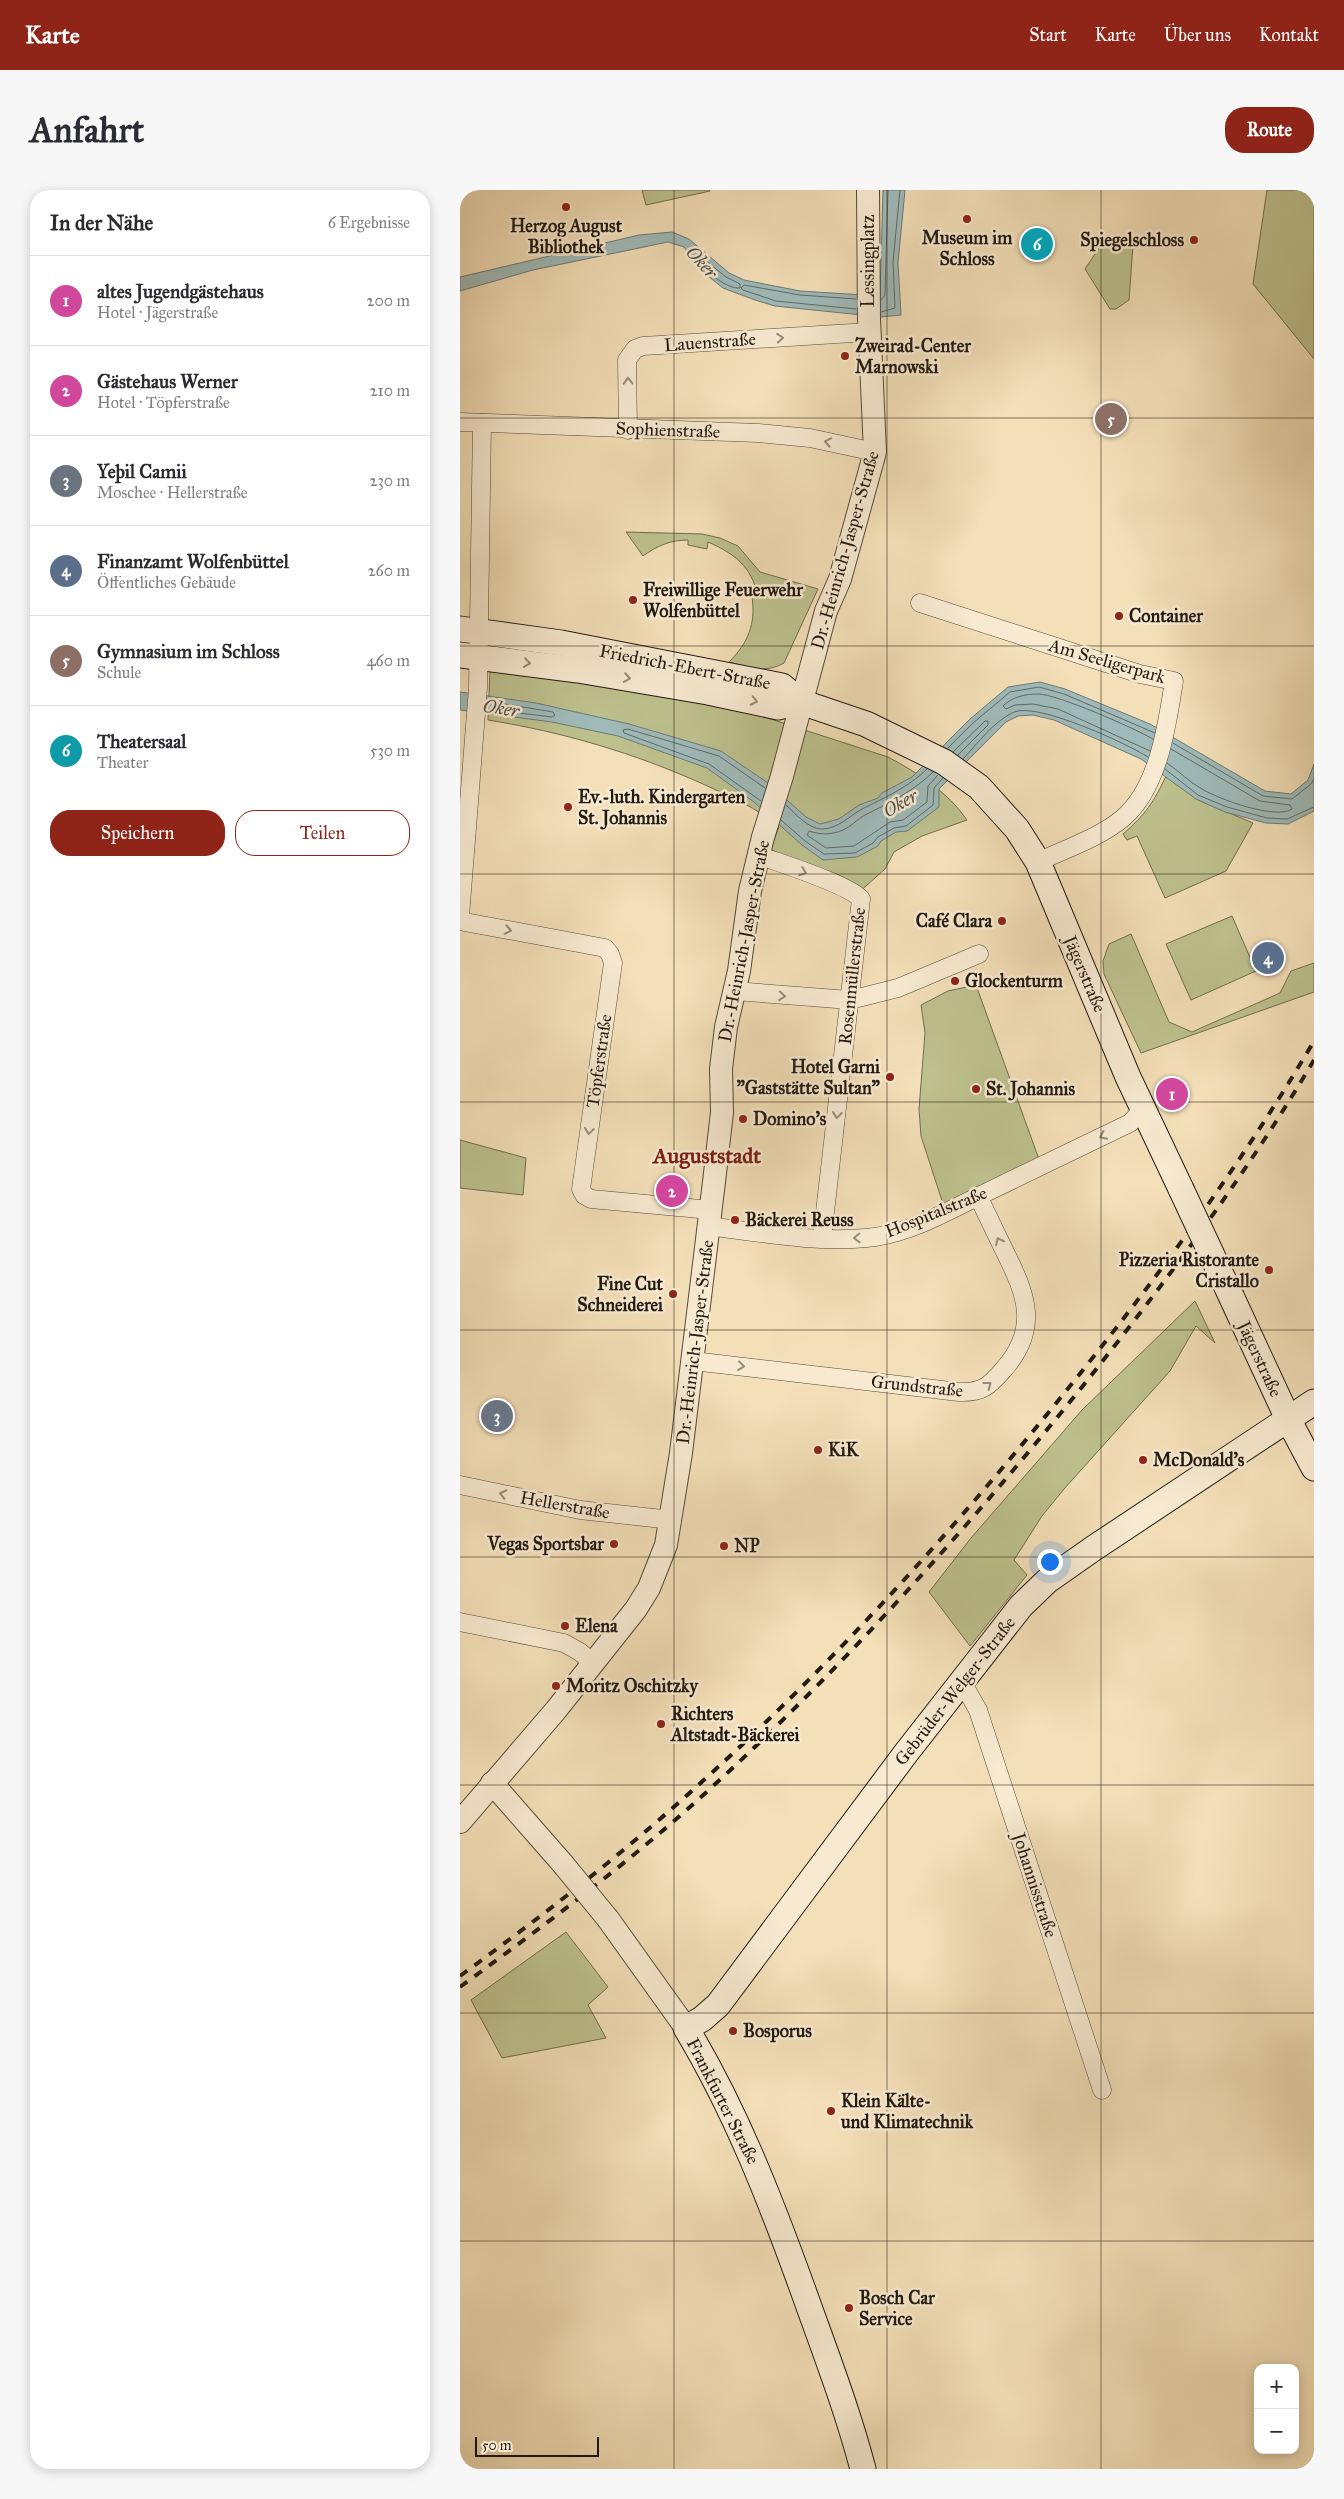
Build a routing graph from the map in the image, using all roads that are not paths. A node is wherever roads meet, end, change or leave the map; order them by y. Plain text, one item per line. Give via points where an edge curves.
1 (868, 190) edge
2 (869, 325) junction
3 (460, 422) edge
4 (482, 423) junction
5 (628, 430) junction
6 (875, 452) junction
7 (920, 603) dead end
8 (470, 630) edge
9 (470, 656) edge
10 (801, 702) junction
11 (758, 855) junction
12 (1038, 862) junction
13 (460, 916) edge
14 (460, 922) edge
15 (979, 954) dead end
16 (734, 991) junction
17 (850, 1000) junction
18 (1143, 1109) junction
19 (978, 1196) junction
20 (710, 1218) junction
21 (822, 1238) junction
22 (693, 1361) junction
23 (1314, 1402) edge
24 (1289, 1420) junction
25 (1314, 1468) edge
26 (460, 1485) edge
27 (672, 1520) junction
28 (460, 1622) edge
29 (593, 1663) junction
30 (962, 1682) junction
31 (492, 1783) junction
32 (460, 1822) edge
33 (686, 2028) junction
34 (1102, 2090) dead end
35 (863, 2469) edge

1 - 2 street, Lessingplatz
5 -> 2 street, Lauenstraße via 627,360 635,349
2 - 6 street, Dr.-Heinrich-Jasper-Straße
3 - 4 street, Sophienstraße
4 - 5 street, Sophienstraße
4 - 8 street
6 -> 5 street, Sophienstraße via 810,438 758,433
6 - 10 street, Dr.-Heinrich-Jasper-Straße
7 - 12 street, Am Seeligerpark via 1140,674 1174,681 1169,716 1151,780 1138,802 1108,828
8 - 9 street
8 - 10 main road, Friedrich-Ebert-Straße via 561,643 782,686
9 -> 10 main road, Friedrich-Ebert-Straße via 680,687 778,707
9 - 13 street via 478,688
10 - 11 street, Dr.-Heinrich-Jasper-Straße
10 - 12 main road, Jägerstraße via 866,724 931,754 965,775 1000,807
11 - 16 street, Dr.-Heinrich-Jasper-Straße
11 -> 17 street, Rosenmüllerstraße via 857,894 861,899
12 - 18 main road, Jägerstraße
14 -> 20 street, Töpferstraße via 605,948 613,963 581,1189 591,1199
15 - 17 street via 898,988
16 -> 17 street
16 - 20 street, Dr.-Heinrich-Jasper-Straße via 721,1069 722,1112
17 -> 21 street, Rosenmüllerstraße
18 -> 19 street, Hospitalstraße via 1130,1123
18 - 24 main road, Jägerstraße, bridge
19 -> 21 street, Hospitalstraße via 904,1230 863,1238
22 -> 19 street, Grundstraße via 959,1392 984,1388 1008,1365 1015,1352 1025,1330 1026,1308 1021,1284
20 - 21 street, Hospitalstraße
20 - 22 street, Dr.-Heinrich-Jasper-Straße
22 - 27 street, Dr.-Heinrich-Jasper-Straße
23 - 24 main road, Gebrüder-Welger-Straße
24 - 25 main road, Jägerstraße
24 - 30 main road, Gebrüder-Welger-Straße via 1047,1581 1021,1606
27 -> 26 street, Hellerstraße via 580,1510
27 - 29 street, Dr.-Heinrich-Jasper-Straße via 650,1588
28 - 29 street via 564,1644
29 - 31 street, Dr.-Heinrich-Jasper-Straße
30 - 33 main road, Gebrüder-Welger-Straße via 718,2005
30 - 34 street, Johannisstraße via 978,1710
31 - 32 street, Dr.-Heinrich-Jasper-Straße
31 - 33 street, Frankfurter Straße, bridge via 608,1919
33 - 35 main road, Frankfurter Straße via 717,2084 765,2187 840,2393

